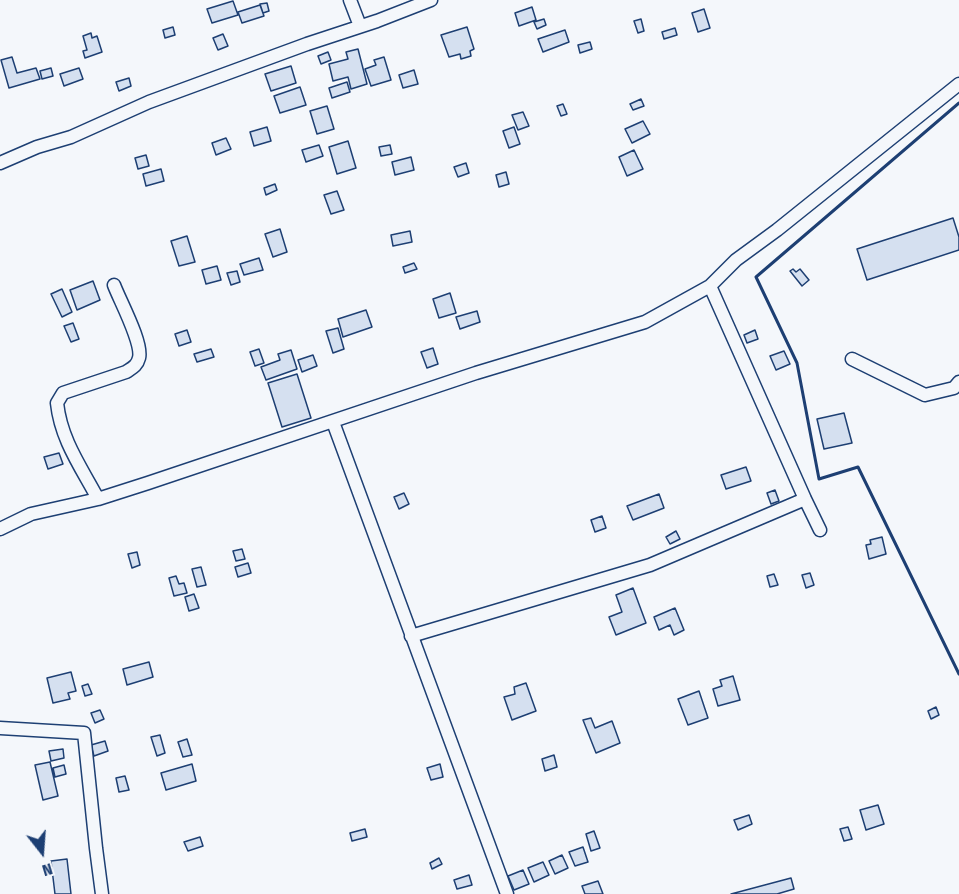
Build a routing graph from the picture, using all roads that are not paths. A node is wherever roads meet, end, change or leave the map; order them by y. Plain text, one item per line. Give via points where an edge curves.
1 (350, 0) edge
2 (431, 0) edge
3 (360, 26) junction
4 (959, 84) edge
5 (0, 163) edge
6 (114, 285) dead end
7 (710, 286) junction
8 (852, 359) dead end
9 (959, 382) edge
10 (333, 422) junction
11 (98, 499) junction
12 (805, 500) junction
13 (0, 528) edge
14 (820, 530) dead end
15 (411, 636) junction
16 (0, 728) edge
17 (102, 894) edge
18 (507, 894) edge

1 - 3 street
2 - 3 street
3 - 5 street via 149,102
4 - 7 street via 736,260
6 - 11 street via 140,347 139,359 126,372 63,393 57,403 67,442
7 - 10 street via 645,322 476,373
7 - 12 street
8 - 9 street via 925,395 954,388
10 - 11 street
10 - 15 street
11 - 13 street via 31,514
12 - 14 street
12 - 15 street via 650,565
15 - 18 street
16 - 17 street via 84,733

